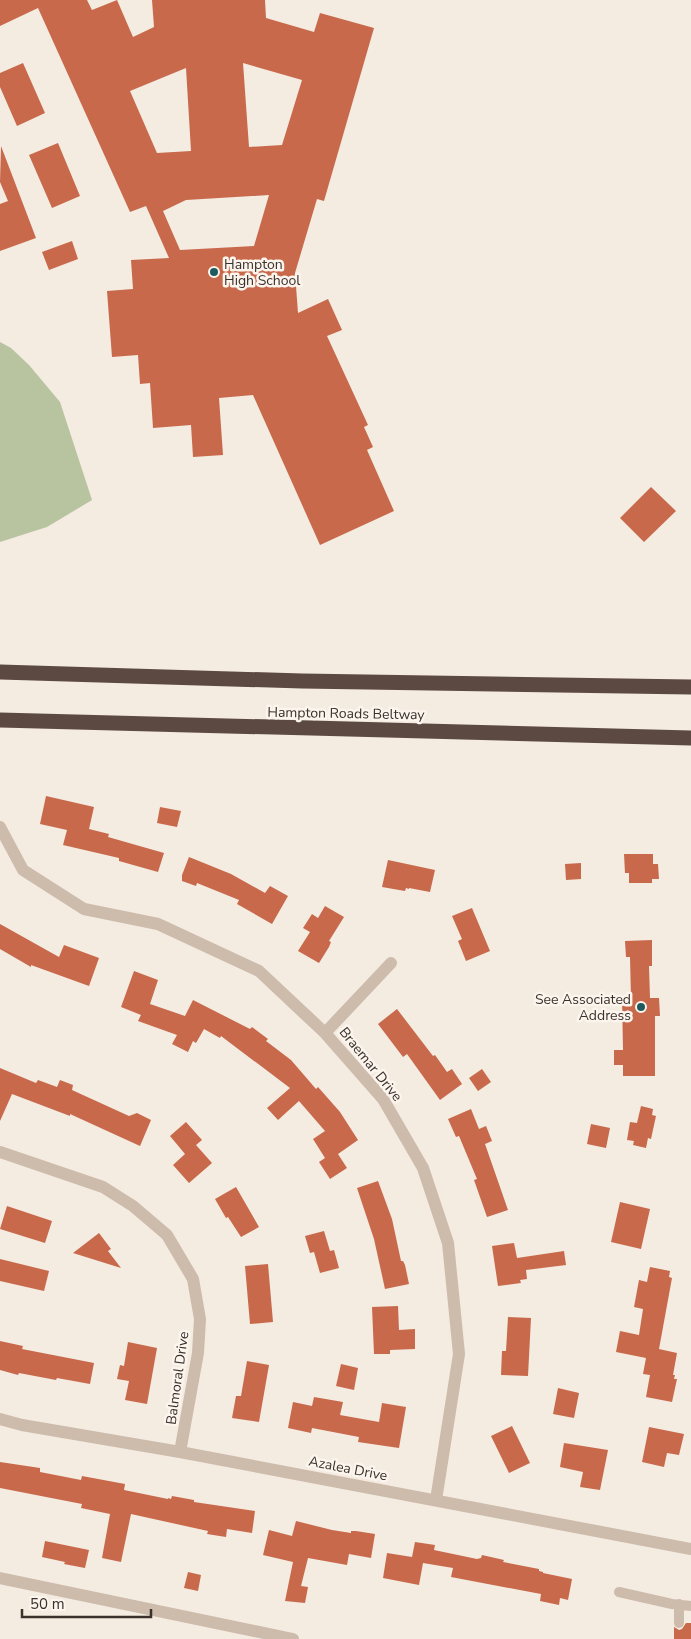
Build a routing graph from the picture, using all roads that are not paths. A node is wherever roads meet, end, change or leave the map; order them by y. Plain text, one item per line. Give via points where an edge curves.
1 (0, 672) edge
2 (691, 687) edge
3 (0, 720) edge
4 (691, 738) edge
5 (0, 827) edge
6 (390, 963) dead end
7 (325, 1032) junction
8 (0, 1152) edge
9 (0, 1419) edge
10 (180, 1452) junction
11 (436, 1500) junction
12 (691, 1549) edge
13 (0, 1578) edge
14 (619, 1592) dead end
15 (679, 1604) junction
16 (691, 1606) edge
17 (679, 1623) dead end
18 (290, 1639) edge

1 - 2 highway
3 - 4 highway, Hampton Roads Beltway
5 - 7 street, Braemar Drive via 23,870 84,909 158,924 258,971
6 - 7 street
7 - 11 street, Braemar Drive via 384,1100 423,1168 448,1243 459,1354
8 - 10 street, Balmoral Drive via 103,1187 133,1206 167,1235 193,1279 200,1319 198,1353
9 - 10 street, Azalea Drive
10 - 11 street, Azalea Drive
11 - 12 street, Azalea Drive
13 - 18 street
14 - 15 lane
15 - 16 lane
15 - 17 lane

